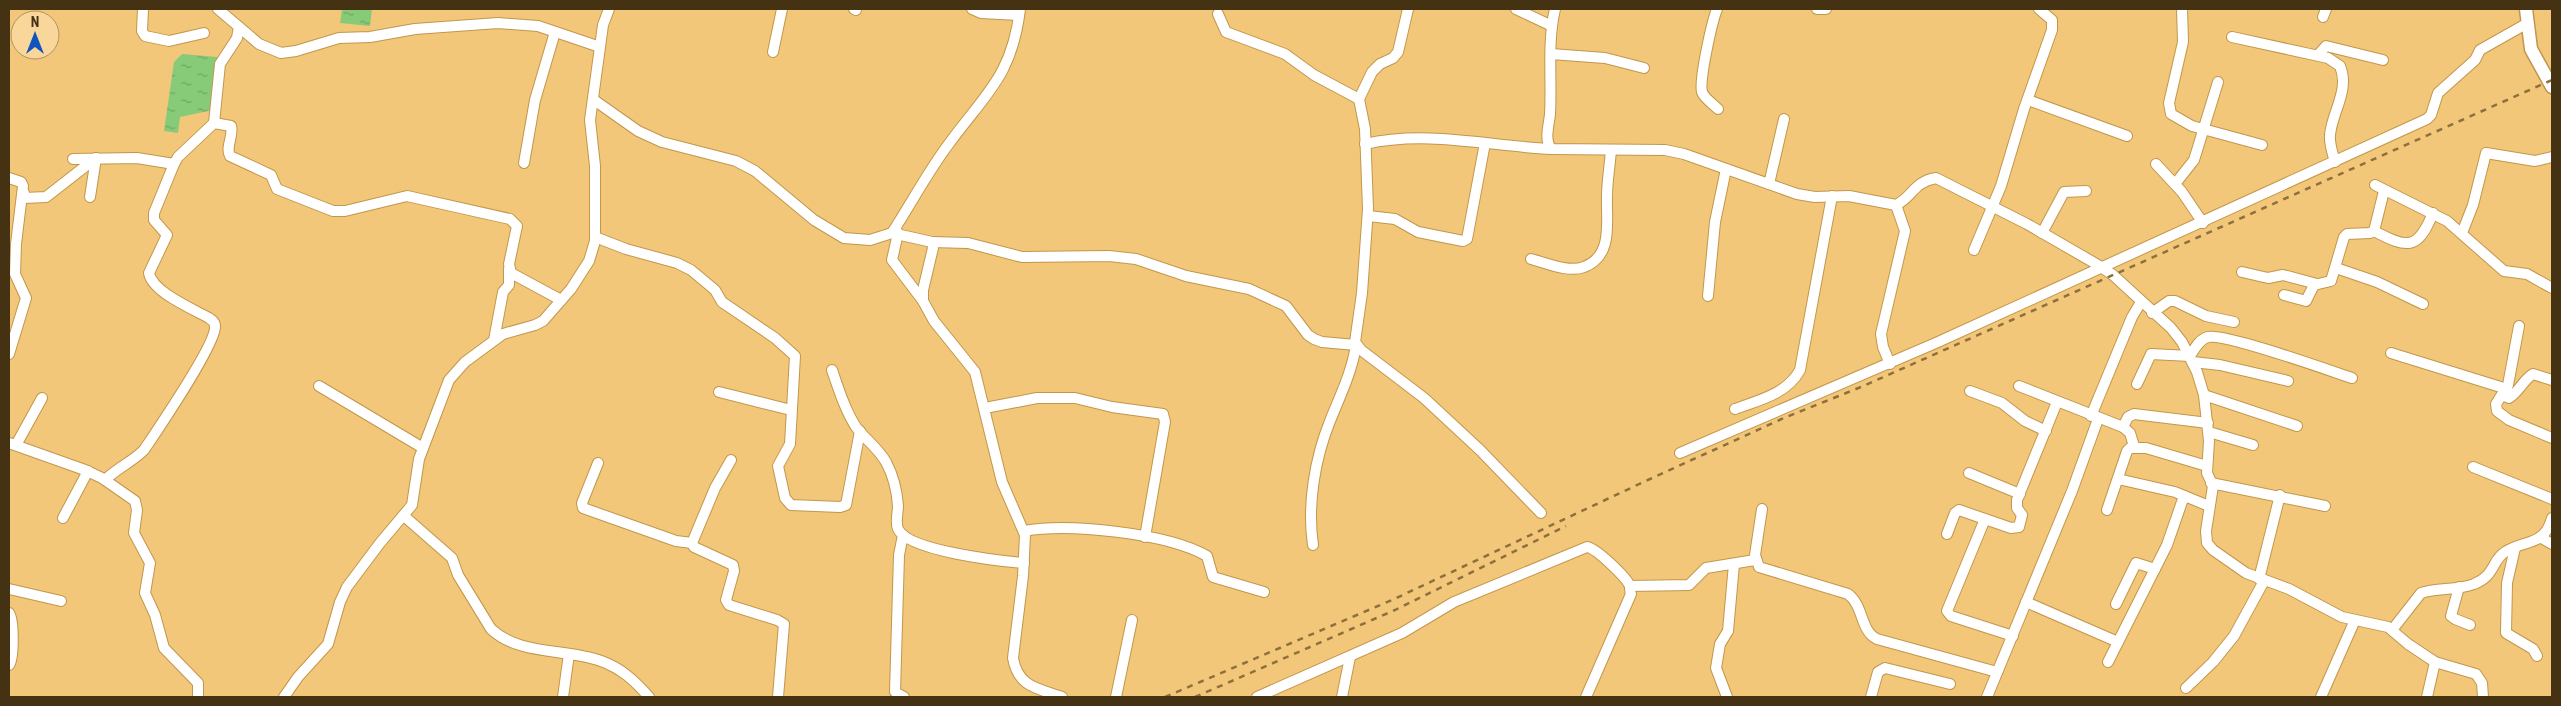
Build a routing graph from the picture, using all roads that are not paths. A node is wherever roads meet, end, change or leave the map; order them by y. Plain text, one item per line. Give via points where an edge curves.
1 (142, 9) edge
2 (218, 9) edge
3 (610, 9) edge
4 (782, 9) edge
5 (972, 9) edge
6 (1408, 9) edge
7 (1516, 9) edge
8 (1555, 9) edge
9 (1717, 9) edge
10 (1817, 9) edge
11 (1826, 9) edge
12 (2039, 9) edge
13 (2182, 9) edge
14 (2526, 9) edge
15 (1020, 12) edge
16 (1214, 13) edge
17 (2526, 24) junction
18 (1552, 26) junction
19 (239, 27) junction
20 (555, 32) junction
21 (204, 33) dead end
22 (2232, 37) dead end
23 (600, 46) junction
24 (773, 52) dead end
25 (1551, 54) junction
26 (2318, 55) junction
27 (2383, 60) dead end
28 (1644, 68) dead end
29 (2218, 82) dead end
30 (2552, 87) edge
31 (1359, 99) junction
32 (594, 100) junction
33 (2028, 100) junction
34 (1718, 109) dead end
35 (1784, 119) dead end
36 (214, 123) junction
37 (2204, 128) junction
38 (2127, 136) dead end
39 (1485, 143) junction
40 (1365, 144) junction
41 (2262, 144) dead end
42 (1551, 149) junction
43 (1611, 150) junction
44 (2552, 157) edge
45 (96, 158) junction
46 (73, 159) dead end
47 (2335, 162) junction
48 (524, 163) dead end
49 (174, 164) junction
50 (2156, 164) dead end
51 (1726, 168) junction
52 (9, 178) edge
53 (1769, 184) junction
54 (2175, 184) junction
55 (2086, 191) dead end
56 (24, 193) junction
57 (1832, 196) junction
58 (90, 197) dead end
59 (1896, 205) junction
60 (1992, 207) junction
61 (2433, 213) junction
62 (1368, 216) junction
63 (2203, 223) junction
64 (2374, 231) junction
65 (2042, 232) junction
66 (895, 233) junction
67 (2462, 233) junction
68 (595, 237) junction
69 (932, 242) junction
70 (1974, 250) dead end
71 (1531, 260) dead end
72 (2101, 267) junction
73 (2336, 268) junction
74 (509, 269) junction
75 (2242, 272) dead end
76 (2317, 284) junction
77 (2552, 288) edge
78 (2284, 295) dead end
79 (1708, 296) dead end
80 (561, 300) junction
81 (923, 302) junction
82 (2141, 302) junction
83 (2422, 304) dead end
84 (2152, 313) junction
85 (2234, 322) dead end
86 (2519, 326) dead end
87 (494, 340) junction
88 (1356, 345) junction
89 (2391, 353) dead end
90 (9, 354) edge
91 (2192, 359) junction
92 (1890, 364) junction
93 (832, 370) dead end
94 (2352, 378) dead end
95 (2552, 380) edge
96 (2288, 381) dead end
97 (2137, 384) dead end
98 (319, 386) dead end
99 (2019, 386) dead end
100 (1970, 391) dead end
101 (719, 392) dead end
102 (2504, 392) junction
103 (2204, 395) junction
104 (42, 398) dead end
105 (2058, 402) junction
106 (991, 406) junction
107 (1735, 409) dead end
108 (790, 410) junction
109 (2094, 417) junction
110 (2297, 426) dead end
111 (2123, 427) junction
112 (2208, 428) junction
113 (860, 431) junction
114 (2046, 432) junction
115 (2552, 438) edge
116 (13, 444) edge
117 (2134, 446) junction
118 (2253, 446) dead end
119 (423, 448) junction
120 (1680, 453) dead end
121 (732, 460) dead end
122 (598, 463) dead end
123 (2208, 466) junction
124 (2473, 467) dead end
125 (88, 471) junction
126 (1969, 473) dead end
127 (2118, 479) junction
128 (105, 480) junction
129 (2211, 482) junction
130 (2020, 494) junction
131 (2280, 495) junction
132 (2184, 496) junction
133 (2552, 499) edge
134 (2209, 506) junction
135 (2326, 506) dead end
136 (1762, 510) dead end
137 (2107, 510) dead end
138 (1541, 513) dead end
139 (404, 516) junction
140 (63, 518) dead end
141 (2552, 518) edge
142 (1985, 519) junction
143 (1029, 531) junction
144 (1947, 534) dead end
145 (903, 535) junction
146 (1145, 537) junction
147 (2540, 538) junction
148 (692, 543) junction
149 (2552, 544) edge
150 (1313, 545) dead end
151 (2515, 548) junction
152 (1755, 560) junction
153 (1024, 563) junction
154 (1734, 564) junction
155 (2156, 569) junction
156 (2262, 580) junction
157 (1630, 586) junction
158 (2460, 588) junction
159 (9, 589) edge
160 (1264, 592) dead end
161 (61, 601) dead end
162 (2026, 602) junction
163 (2116, 604) dead end
164 (9, 613) edge
165 (1132, 620) dead end
166 (2355, 620) junction
167 (2470, 625) dead end
168 (2392, 630) junction
169 (2013, 636) junction
170 (2118, 642) junction
171 (569, 654) junction
172 (2537, 656) dead end
173 (1350, 657) junction
174 (2108, 662) dead end
175 (2435, 662) junction
176 (9, 665) edge
177 (1997, 672) junction
178 (1950, 684) dead end
179 (2186, 688) dead end
180 (198, 697) edge
181 (284, 697) edge
182 (564, 697) edge
183 (649, 697) edge
184 (778, 697) edge
185 (904, 697) edge
186 (1062, 697) edge
187 (1116, 697) edge
188 (1257, 697) edge
189 (1342, 697) edge
190 (1586, 697) edge
191 (1727, 697) edge
192 (1871, 697) edge
193 (1987, 697) edge
194 (2321, 697) edge
195 (2427, 697) edge
196 (2483, 697) edge

1 - 21 street via 142,31 146,36 169,41
2 - 19 street
3 - 23 street via 603,24
4 - 24 street
5 - 15 street via 980,13
6 - 31 street via 1398,52 1372,72
7 - 18 street
8 - 18 street
9 - 34 street via 1710,32 1702,88 1705,97
10 - 11 street
12 - 33 street via 2052,20 2052,30
13 - 37 street via 2183,42 2170,109 2174,118
14 - 17 street
15 - 66 street via 1007,65 948,145
16 - 31 street via 1226,32 1285,54 1314,75
17 - 30 street via 2531,49
17 - 47 street via 2480,50 2475,60 2438,93 2427,119
18 - 25 street
19 - 20 street via 259,44 282,53 339,38 453,26 522,24
19 - 36 street via 237,38 220,64
20 - 23 street
20 - 48 street via 535,100
22 - 26 street
23 - 32 street
25 - 28 street via 1605,58
25 - 42 street via 1548,139
26 - 27 street via 2326,46
26 - 47 street via 2336,62 2342,72 2342,90 2330,136
29 - 37 street
31 - 40 street
32 - 66 street via 638,132 662,142 736,160 755,171 814,220 844,238 870,240
32 - 68 street via 590,120 595,166
33 - 38 street
33 - 60 street
35 - 53 street
36 - 49 street
36 - 74 street via 231,126 230,156 271,175 277,189 327,210 339,212 400,197 415,197 510,219 517,226
37 - 41 street
37 - 54 street via 2194,160
39 - 40 street via 1444,137
39 - 42 street
39 - 62 street via 1467,239 1462,241 1428,234 1410,229 1395,219
40 - 62 street
42 - 43 street
43 - 51 street via 1665,150
43 - 71 street via 1604,249 1584,268
44 - 67 street via 2535,161 2486,153
45 - 46 street
45 - 49 street via 136,158
45 - 56 street via 46,197 24,198
45 - 58 street
47 - 63 street
49 - 128 street via 153,218 167,235 150,268 152,282 172,298 209,318 216,329 204,355 144,450
50 - 54 street
51 - 53 street
51 - 79 street via 1715,222
52 - 56 street via 21,182
53 - 57 street via 1797,194
54 - 63 street
55 - 65 street via 2064,192
56 - 90 street via 15,274 26,298
57 - 59 street
57 - 107 street via 1800,370 1795,380 1779,392
59 - 60 street via 1903,202 1919,183 1936,178
59 - 92 street via 1905,231 1881,334
60 - 65 street
60 - 70 street
61 - 64 street via 2422,236 2414,242 2403,242
61 - 64 street via 2380,188
61 - 67 street
62 - 88 street
63 - 72 street
64 - 73 street via 2347,234
65 - 72 street
66 - 69 street
66 - 81 street via 892,260
67 - 77 street via 2504,271 2527,274
68 - 80 street via 582,274
68 - 108 street via 691,270 715,290 722,302 775,338 795,356
69 - 81 street
69 - 88 street via 968,243 1022,257 1086,256 1136,260 1186,276 1249,288 1286,306 1314,339
72 - 82 street
72 - 92 street
73 - 76 street via 2329,283
73 - 83 street via 2377,282
74 - 80 street
74 - 87 street via 509,285 503,292
75 - 76 street via 2268,278 2283,276
76 - 78 street via 2306,301
80 - 87 street via 535,326 503,334
81 - 106 street via 975,372
82 - 84 street
82 - 109 street via 2132,317
84 - 85 street via 2169,301 2175,301 2206,316
84 - 91 street via 2171,328
86 - 102 street
87 - 119 street via 452,375
88 - 138 street via 1424,398
88 - 150 street via 1354,362 1317,458 1311,530
89 - 102 street
91 - 94 street via 2201,341 2213,336
91 - 96 street
91 - 97 street via 2150,354
91 - 103 street
92 - 120 street
93 - 113 street via 844,404
95 - 102 street via 2533,374 2525,379 2514,395 2509,398
98 - 119 street
99 - 105 street
100 - 114 street via 2002,404
101 - 108 street
102 - 115 street via 2496,404 2500,414
103 - 110 street
103 - 112 street
104 - 116 street
105 - 109 street
105 - 114 street
106 - 143 street via 1002,482
106 - 146 street via 1037,398 1075,398 1163,414 1166,422
108 - 113 street via 790,444 778,466 786,498 792,505 846,505
109 - 111 street
109 - 162 street via 2072,491
111 - 112 street via 2134,414
111 - 117 street via 2130,433
112 - 118 street
112 - 123 street
113 - 145 street via 879,452 891,474 898,506 897,526
114 - 130 street
116 - 125 street
117 - 123 street
117 - 127 street via 2127,451
119 - 139 street via 412,505
121 - 148 street via 715,488
122 - 148 street via 582,503 583,508 684,544
123 - 129 street
124 - 133 street
125 - 128 street
125 - 140 street
126 - 130 street
127 - 132 street
127 - 137 street
128 - 180 street via 134,501 134,533 150,563 145,593 164,648 198,683
129 - 131 street
129 - 134 street
130 - 142 street via 2016,504 2022,515 2019,527 2011,528
131 - 135 street
131 - 156 street
132 - 134 street
132 - 155 street
134 - 156 street via 2207,543 2226,562
136 - 152 street
139 - 171 street via 452,558 458,575 497,635 531,648
139 - 181 street via 346,588 328,644
141 - 147 street via 2549,528
142 - 144 street via 1957,511
142 - 169 street via 1947,611 1951,616
143 - 146 street via 1046,528 1092,530
143 - 153 street
145 - 153 street via 962,556
145 - 185 street via 898,555 895,692
146 - 160 street via 1202,553 1209,560 1214,577
147 - 149 street
147 - 151 street
148 - 184 street via 694,547 733,565 726,600 730,605 784,624
151 - 158 street via 2503,553 2486,577
151 - 172 street via 2508,583 2506,633 2533,649
152 - 154 street
152 - 177 street via 1759,567 1848,594 1858,604 1870,636
153 - 186 street via 1014,644 1016,671 1024,682
154 - 157 street via 1706,568 1689,585
154 - 191 street via 1728,631 1718,649 1716,668
155 - 163 street via 2136,563
155 - 170 street
156 - 166 street
156 - 179 street via 2234,636
157 - 173 street via 1596,551 1583,547 1454,602 1402,633
157 - 190 street via 1631,594
158 - 167 street via 2451,616
158 - 168 street via 2421,593
159 - 161 street
162 - 169 street
162 - 170 street
164 - 176 street via 12,620 12,658
165 - 187 street
166 - 168 street
166 - 194 street
168 - 175 street
169 - 177 street
170 - 174 street
171 - 182 street
171 - 183 street via 620,669
173 - 188 street
173 - 189 street
175 - 195 street
175 - 196 street via 2476,674 2482,683
177 - 193 street
178 - 192 street via 1885,668 1878,672

